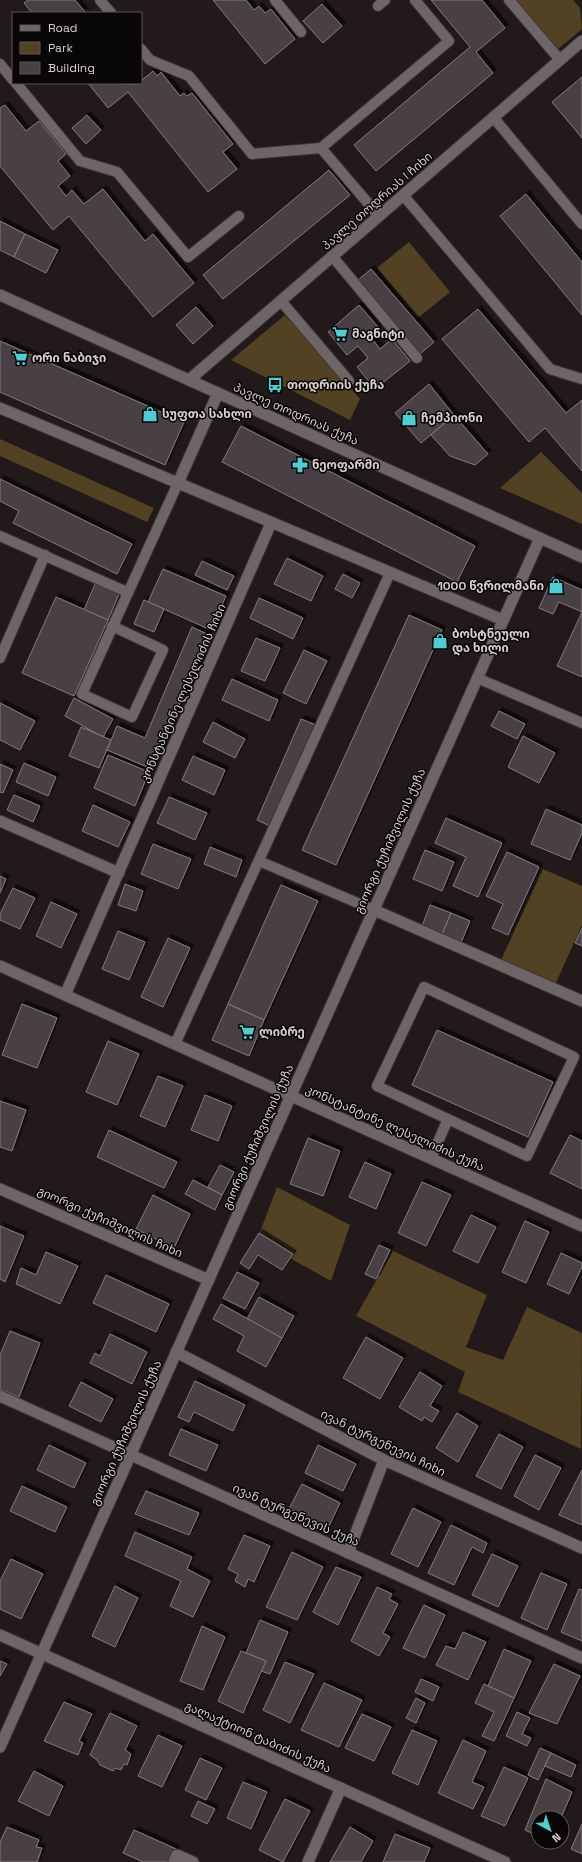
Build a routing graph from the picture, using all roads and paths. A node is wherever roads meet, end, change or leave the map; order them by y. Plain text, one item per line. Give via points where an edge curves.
1 (100, 0) edge
2 (275, 0) edge
3 (415, 0) edge
4 (509, 0) edge
5 (110, 12) edge
6 (301, 32) dead end
7 (582, 41) edge
8 (142, 50) edge
9 (560, 60) junction
10 (0, 64) edge
11 (12, 79) edge
12 (17, 84) edge
13 (493, 117) junction
14 (321, 148) junction
15 (403, 195) junction
16 (239, 216) dead end
17 (379, 216) junction
18 (582, 224) edge
19 (332, 256) junction
20 (0, 294) edge
21 (281, 301) junction
22 (417, 358) dead end
23 (582, 379) edge
24 (189, 380) junction
25 (348, 381) dead end
26 (218, 393) junction
27 (0, 408) edge
28 (178, 483) junction
29 (271, 523) junction
30 (0, 536) edge
31 (540, 538) junction
32 (45, 556) junction
33 (582, 557) edge
34 (390, 573) junction
35 (127, 592) junction
36 (503, 620) junction
37 (112, 626) junction
38 (0, 658) edge
39 (477, 678) junction
40 (582, 723) edge
41 (0, 821) edge
42 (259, 861) junction
43 (119, 873) junction
44 (374, 910) junction
45 (0, 966) edge
46 (65, 995) junction
47 (582, 1001) edge
48 (176, 1044) junction
49 (291, 1096) junction
50 (448, 1119) junction
51 (431, 1158) junction
52 (0, 1189) edge
53 (582, 1226) edge
54 (209, 1280) junction
55 (176, 1352) junction
56 (0, 1396) edge
57 (131, 1454) junction
58 (384, 1460) junction
59 (582, 1548) edge
60 (348, 1552) junction
61 (0, 1635) edge
62 (42, 1653) junction
63 (582, 1658) edge
64 (0, 1747) edge
65 (341, 1788) junction
66 (482, 1857) edge
67 (174, 1862) edge
68 (193, 1862) edge
69 (308, 1862) edge
70 (505, 1862) edge

1 - 5 lane
2 - 6 lane
3 - 14 lane via 449,40
4 - 9 lane
7 - 9 street, პავლე თოდრიას I ჩიხი
8 - 14 lane via 150,60 189,76 252,154
9 - 13 street, პავლე თოდრიას I ჩიხი
10 - 11 lane
12 - 16 lane via 80,160 116,172 188,257
13 - 15 street, პავლე თოდრიას I ჩიხი
13 - 18 lane
14 - 17 lane
15 - 17 street, პავლე თოდრიას I ჩიხი
15 - 23 lane via 550,369
17 - 19 street, პავლე თოდრიას I ჩიხი
19 - 21 street, პავლე თოდრიას I ჩიხი
19 - 22 lane
20 - 24 street, პავლე თოდრიას ქუჩა
21 - 24 street, პავლე თოდრიას I ჩიხი
21 - 25 lane
24 - 26 street, პავლე თოდრიას ქუჩა
26 - 28 street
26 - 31 street, პავლე თოდრიას ქუჩა
27 - 28 street
28 - 29 street
28 - 35 lane
29 - 34 street
29 - 43 street, კონსტანტინე ლესელიძის ჩიხი
30 - 32 lane
31 - 33 street, პავლე თოდრიას ქუჩა
31 - 36 street, გიორგი ქუჩიშვილის ქუჩა
32 - 35 lane
32 - 38 lane
34 - 36 street
34 - 42 lane
35 - 37 lane
36 - 39 street, გიორგი ქუჩიშვილის ქუჩა
37 - 37 lane via 82,694 132,717 163,650
39 - 40 lane
39 - 44 street, გიორგი ქუჩიშვილის ქუჩა
41 - 43 street
42 - 44 lane
42 - 48 lane
43 - 46 street, კონსტანტინე ლესელიძის ჩიხი
44 - 47 street
44 - 49 street, გიორგი ქუჩიშვილის ქუჩა
45 - 46 street, კონსტანტინე ლესელიძის ქუჩა
46 - 48 street, კონსტანტინე ლესელიძის ქუჩა
48 - 49 street, კონსტანტინე ლესელიძის ქუჩა
49 - 51 street, კონსტანტინე ლესელიძის ქუჩა
49 - 54 street, გიორგი ქუჩიშვილის ქუჩა
50 - 50 lane via 527,1156 574,1057 424,987 378,1086
50 - 51 lane
51 - 53 street, კონსტანტინე ლესელიძის ქუჩა
52 - 54 street, გიორგი ქუჩიშვილის ჩიხი
54 - 55 street, გიორგი ქუჩიშვილის ქუჩა
55 - 57 street, გიორგი ქუჩიშვილის ქუჩა
55 - 58 street, ივან ტურგენევის ჩიხი
56 - 57 street, ივან ტურგენევის ქუჩა
57 - 60 street, ივან ტურგენევის ქუჩა
57 - 62 street, გიორგი ქუჩიშვილის ქუჩა
58 - 59 street, ივან ტურგენევის ჩიხი
58 - 60 street
60 - 63 street, ივან ტურგენევის ქუჩა
61 - 62 street, გალაქტიონ ტაბიძის ქუჩა
62 - 64 street, გიორგი ქუჩიშვილის ქუჩა
62 - 65 street, გალაქტიონ ტაბიძის ქუჩა
65 - 66 street, გალაქტიონ ტაბიძის ქუჩა
65 - 69 street
66 - 70 street, გალაქტიონ ტაბიძის ქუჩა
67 - 68 street via 177,1855

